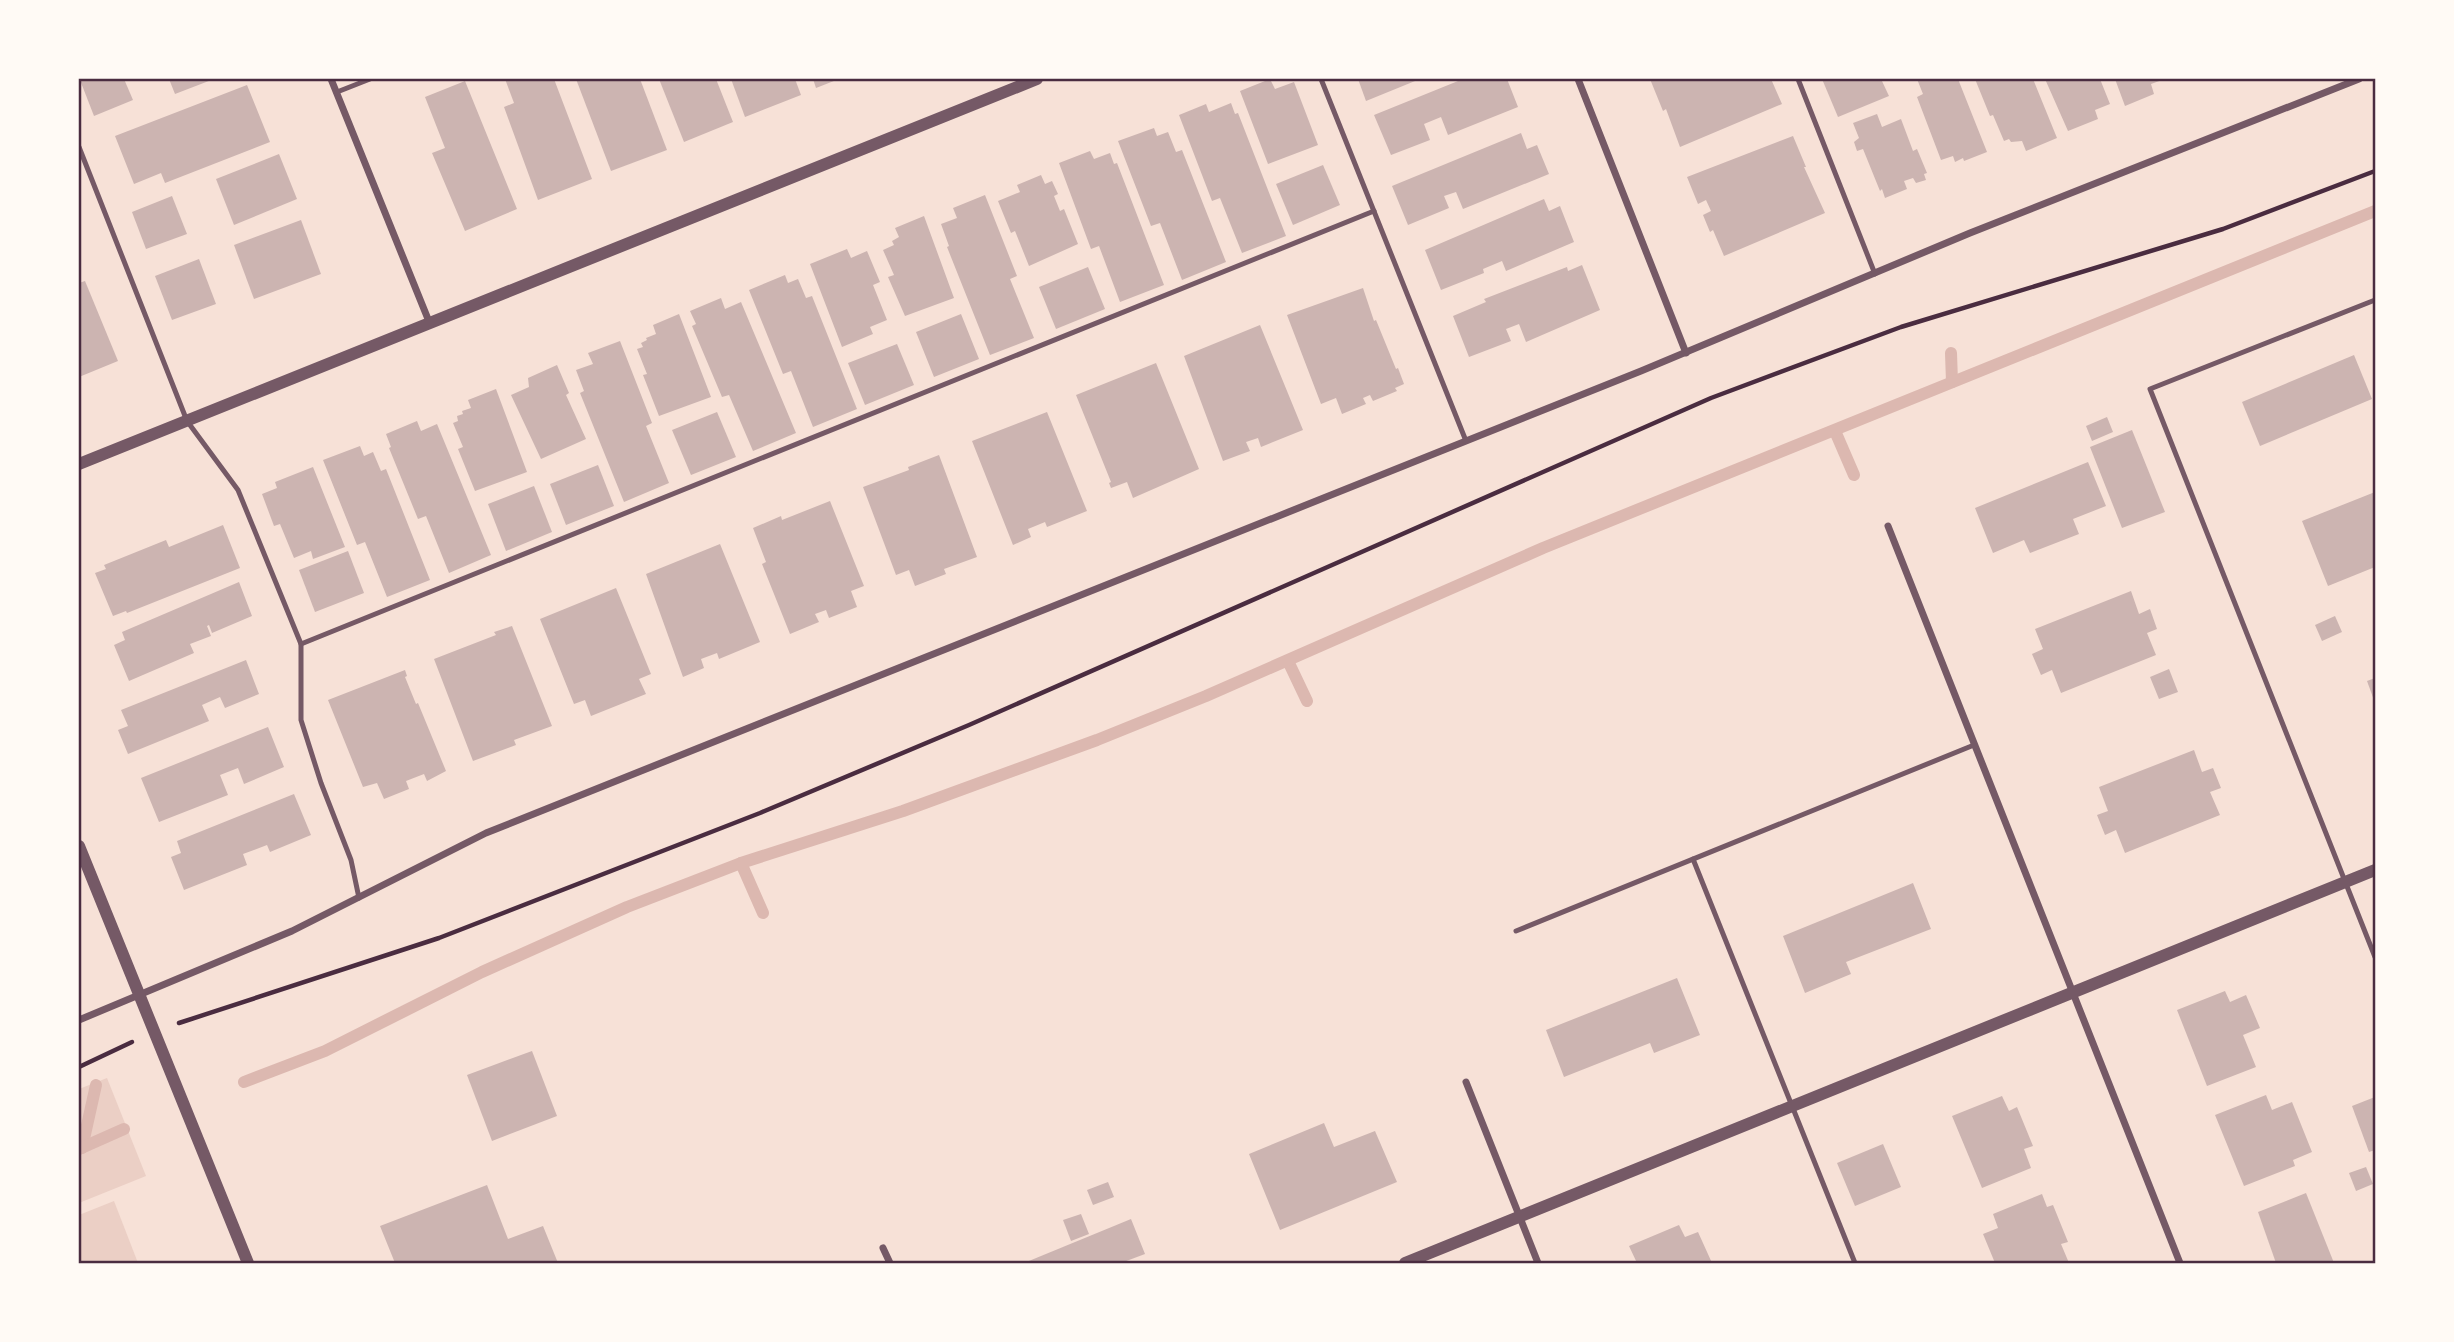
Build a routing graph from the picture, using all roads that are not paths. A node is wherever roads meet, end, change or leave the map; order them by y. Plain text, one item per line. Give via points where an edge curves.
1 (331, 79) edge
2 (370, 79) edge
3 (1037, 79) edge
4 (1321, 79) edge
5 (1578, 79) edge
6 (1798, 79) edge
7 (2359, 79) edge
8 (337, 92) junction
9 (79, 148) edge
10 (1374, 211) junction
11 (1875, 274) junction
12 (2375, 300) edge
13 (430, 324) junction
14 (1686, 353) junction
15 (187, 421) junction
16 (1466, 441) junction
17 (79, 464) edge
18 (1888, 526) dead end
19 (301, 644) junction
20 (1974, 746) junction
21 (79, 846) edge
22 (1693, 859) junction
23 (2375, 870) edge
24 (2345, 882) junction
25 (359, 898) junction
26 (1516, 931) dead end
27 (2375, 957) edge
28 (2072, 994) junction
29 (138, 995) junction
30 (79, 1020) edge
31 (1466, 1082) dead end
32 (1792, 1107) junction
33 (1520, 1217) junction
34 (883, 1248) dead end
35 (248, 1263) edge
36 (890, 1263) edge
37 (1405, 1263) edge
38 (1538, 1263) edge
39 (1855, 1263) edge
40 (2180, 1263) edge

1 - 8 street
2 - 8 lane
3 - 13 street
4 - 10 lane
5 - 14 street
6 - 11 lane
7 - 11 street
8 - 13 street
9 - 15 lane
10 - 16 lane
10 - 19 lane
11 - 14 street
12 - 24 lane via 2150,389
13 - 15 street
14 - 16 street
15 - 17 street
15 - 19 lane via 239,490
16 - 25 street via 486,833
18 - 20 street
19 - 25 lane via 301,720 351,860
20 - 22 lane
20 - 28 street
21 - 29 street
22 - 26 lane
22 - 32 lane
23 - 24 street
24 - 27 lane
24 - 28 street
25 - 29 street
28 - 32 street
28 - 40 street
29 - 30 street
29 - 35 street
31 - 33 street
32 - 33 street
32 - 39 lane
33 - 37 street
33 - 38 street
34 - 36 street

